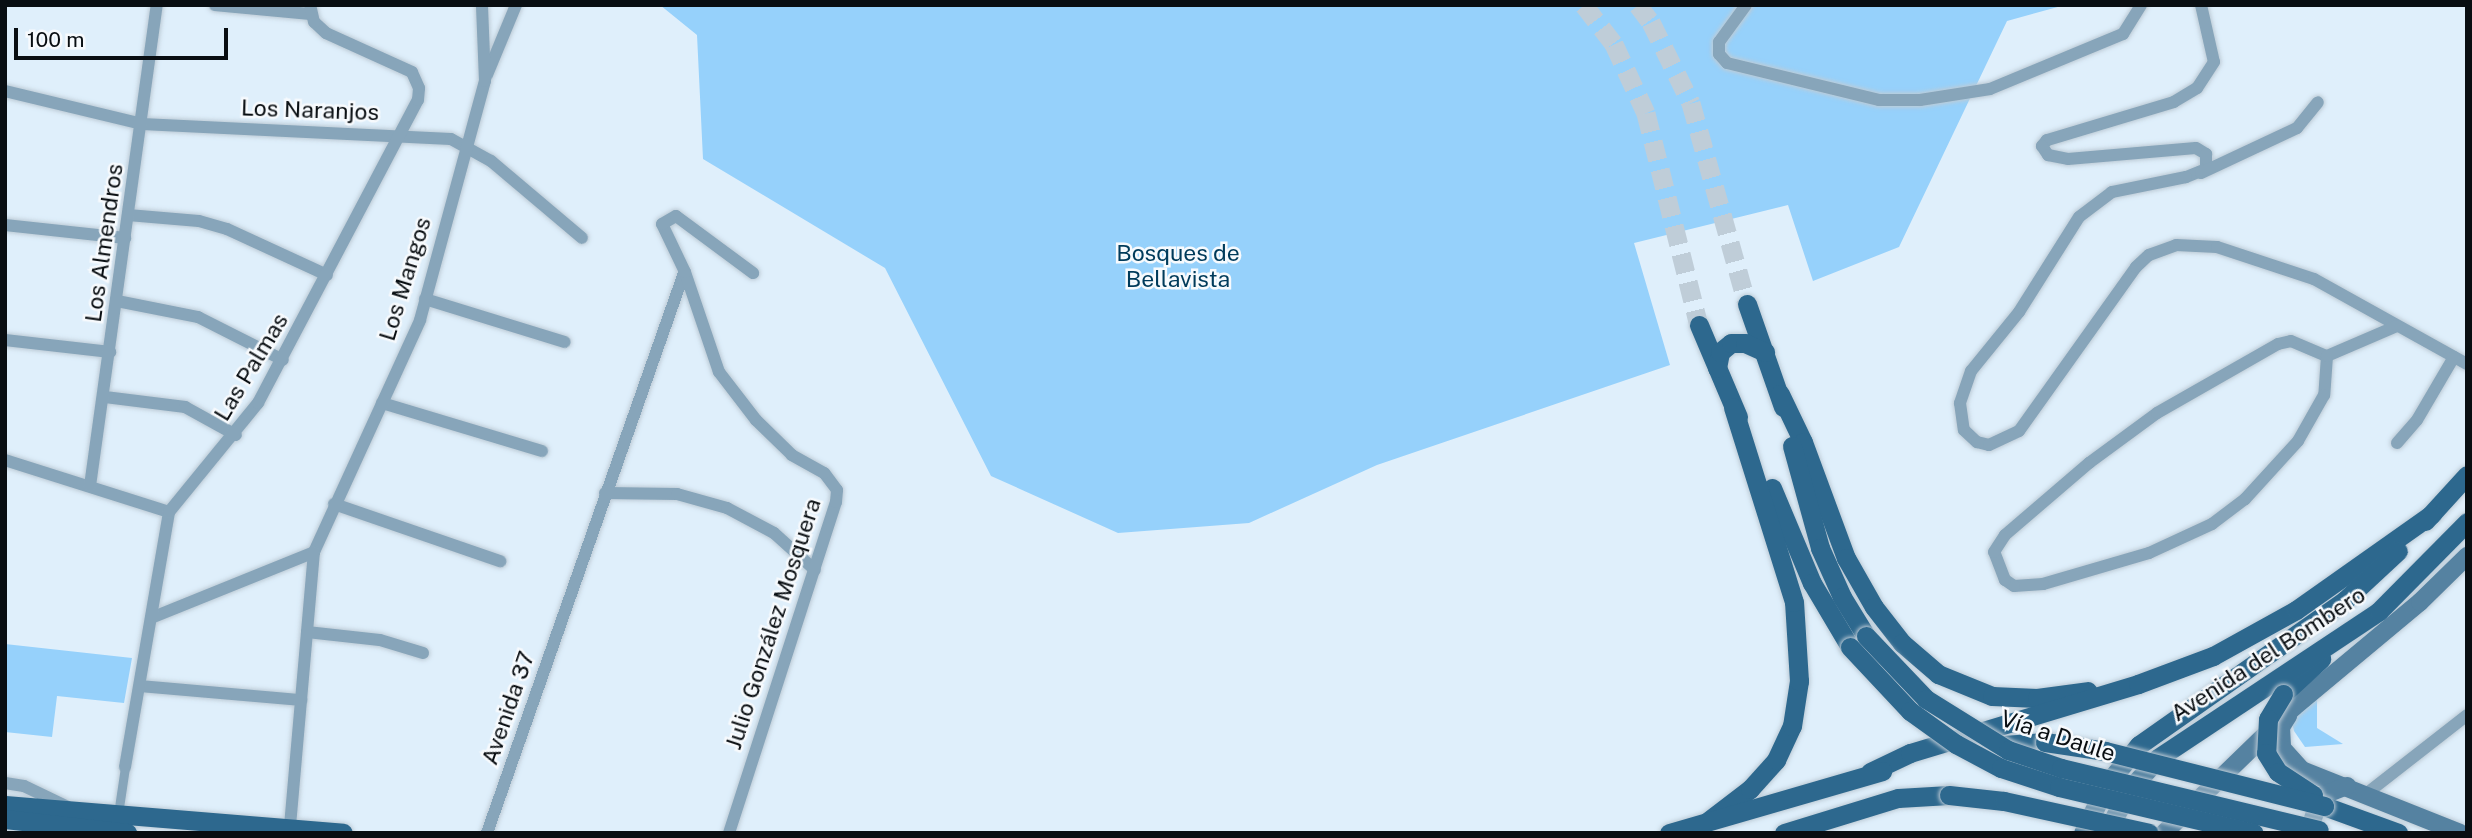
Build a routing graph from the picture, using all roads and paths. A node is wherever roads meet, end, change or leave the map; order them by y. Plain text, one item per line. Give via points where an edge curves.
1 (158, 5) edge
2 (215, 5) edge
3 (482, 5) edge
4 (516, 5) edge
5 (1746, 5) edge
6 (2141, 5) edge
7 (2201, 5) edge
8 (310, 10) edge
9 (485, 81) junction
10 (5, 91) edge
11 (2318, 102) dead end
12 (142, 124) junction
13 (399, 135) junction
14 (467, 145) junction
15 (2201, 173) junction
16 (128, 215) junction
17 (5, 225) edge
18 (125, 238) junction
19 (582, 238) dead end
20 (685, 272) junction
21 (753, 273) dead end
22 (327, 275) junction
23 (425, 299) junction
24 (117, 301) junction
25 (1747, 304) tunnel mouth
26 (1699, 324) tunnel mouth
27 (2397, 326) junction
28 (5, 340) edge
29 (565, 342) dead end
30 (110, 352) junction
31 (1765, 352) junction
32 (2326, 356) junction
33 (2454, 357) junction
34 (283, 360) junction
35 (2467, 365) edge
36 (1717, 368) junction
37 (1780, 394) junction
38 (105, 397) junction
39 (382, 403) junction
40 (1733, 407) junction
41 (236, 435) junction
42 (2397, 443) dead end
43 (542, 451) dead end
44 (5, 460) edge
45 (2467, 475) edge
46 (90, 486) junction
47 (605, 493) junction
48 (334, 504) junction
49 (169, 512) junction
50 (2432, 514) junction
51 (2467, 522) edge
52 (314, 552) junction
53 (2467, 556) edge
54 (499, 561) dead end
55 (815, 570) junction
56 (2379, 611) junction
57 (151, 618) junction
58 (307, 632) junction
59 (1858, 642) junction
60 (423, 653) dead end
61 (2138, 684) junction
62 (140, 686) junction
63 (301, 700) junction
64 (2289, 700) junction
65 (2467, 715) edge
66 (125, 767) joint
67 (1870, 772) junction
68 (5, 783) edge
69 (2347, 786) junction
70 (2366, 794) junction
71 (2325, 804) junction
72 (5, 805) edge
73 (74, 810) junction
74 (118, 815) junction
75 (5, 819) edge
76 (212, 820) junction
77 (1709, 821) junction
78 (290, 826) junction
79 (2318, 832) edge
80 (127, 833) edge
81 (229, 833) edge
82 (344, 833) edge
83 (487, 833) edge
84 (729, 833) edge
85 (1669, 833) edge
86 (1784, 833) edge
87 (2083, 833) edge
88 (2106, 833) edge
89 (2149, 833) edge
90 (2164, 833) edge
91 (2254, 833) edge
92 (2398, 833) edge
93 (2460, 833) edge

1 - 12 street, Los Almendros
2 - 8 street
3 - 9 street, Los Mangos
4 - 9 street
5 - 6 street via 1719,42 1719,54 1727,63 1879,100 1920,100 1990,89 2123,34
7 - 15 street via 2214,61 2197,88 2174,102 2047,140 2042,146 2048,155 2067,159 2196,148 2207,157
8 - 13 street, Las Palmas via 326,33 412,72 418,100
9 - 14 street, Los Mangos
10 - 12 street, Los Naranjos
11 - 15 street via 2297,128
12 - 13 street, Los Naranjos
12 - 16 street, Los Almendros
13 - 14 street, Los Naranjos via 451,139
13 - 22 street, Las Palmas
14 - 19 street, Los Naranjos via 509,174
14 - 23 street, Los Mangos
15 - 27 street via 2112,192 2079,217 2011,322 1968,377 1959,415 1970,437 1982,444 1999,444 2024,426 2136,267 2176,245 2217,247 2306,276
16 - 18 street, Los Almendros
16 - 22 street via 199,221 227,229
17 - 18 street
18 - 24 street, Los Almendros
20 - 21 street via 663,231 667,217 676,216
20 - 47 street, Avenida 37
20 - 55 street, Julio González Mosquera via 719,372 756,420 792,455 824,473 836,489
22 - 34 street, Las Palmas
23 - 29 street
23 - 39 street, Los Mangos
24 - 30 street, Los Almendros
24 - 34 street via 198,317
25 - 31 main road, Vía a Daule
26 - 36 main road, Vía a Daule
27 - 32 street
27 - 33 street
28 - 30 street
30 - 38 street, Los Almendros
31 - 36 main road via 1745,343 1731,343 1720,352
31 - 37 main road, Vía a Daule
32 - 32 street via 2291,341 2278,344 2157,413 2088,463 2005,534 1994,552 2005,580 2014,586 2043,584 2149,553 2230,512 2279,466 2298,441 2324,395
33 - 35 street
33 - 42 street
34 - 41 street, Las Palmas
36 - 40 main road, Vía a Daule
37 - 59 main road, Vía a Daule via 1820,548
37 - 61 main road via 1856,578 1889,628 1930,667 1970,690 2014,699
38 - 41 street via 185,407
38 - 46 street, Los Almendros
39 - 43 street
39 - 48 street, Los Mangos
40 - 59 main road, Vía a Daule via 1812,583
40 - 77 main road via 1794,601 1798,693 1792,726 1776,760 1750,789
41 - 49 street, Las Palmas
44 - 46 street
45 - 50 main road
46 - 49 street
47 - 55 street via 677,494 727,508 774,533
47 - 83 street, Avenida 37
48 - 52 street, Los Mangos
48 - 54 street
49 - 57 street
50 - 61 main road via 2258,633
50 - 87 main road via 2345,600 2139,745 2106,785
51 - 56 main road, Avenida del Bombero
52 - 57 street
52 - 58 street, Los Mangos
53 - 64 main road, Avenida del Bombero via 2420,602
55 - 84 street, Julio González Mosquera
56 - 64 main road
56 - 88 main road, Avenida del Bombero via 2158,758 2129,790
57 - 62 street
58 - 60 street via 380,640
58 - 63 street, Los Mangos
59 - 79 main road, Vía a Daule, bridge via 1926,699 2008,750 2061,768
59 - 91 main road, Vía a Daule, bridge via 1910,711 1956,744 2001,768 2059,787
61 - 67 main road via 1910,754
62 - 63 street
62 - 66 street
63 - 78 street, Los Mangos
64 - 69 main road via 2281,727 2287,757 2302,770
64 - 71 main road, bridge via 2268,719 2266,753 2288,781
64 - 90 main road, Avenida del Bombero
65 - 70 street
66 - 74 street
67 - 71 main road, Vía a Daule, bridge via 1981,748 2045,742 2105,751
67 - 77 main road
68 - 73 street via 24,786
69 - 70 main road
69 - 79 main road via 2321,796
70 - 93 main road
71 - 92 main road
72 - 73 main road
73 - 74 main road
74 - 76 main road
75 - 80 main road
76 - 78 main road
76 - 81 main road
77 - 85 main road
78 - 82 main road
86 - 89 main road, bridge via 1899,798 1949,795 2017,803

